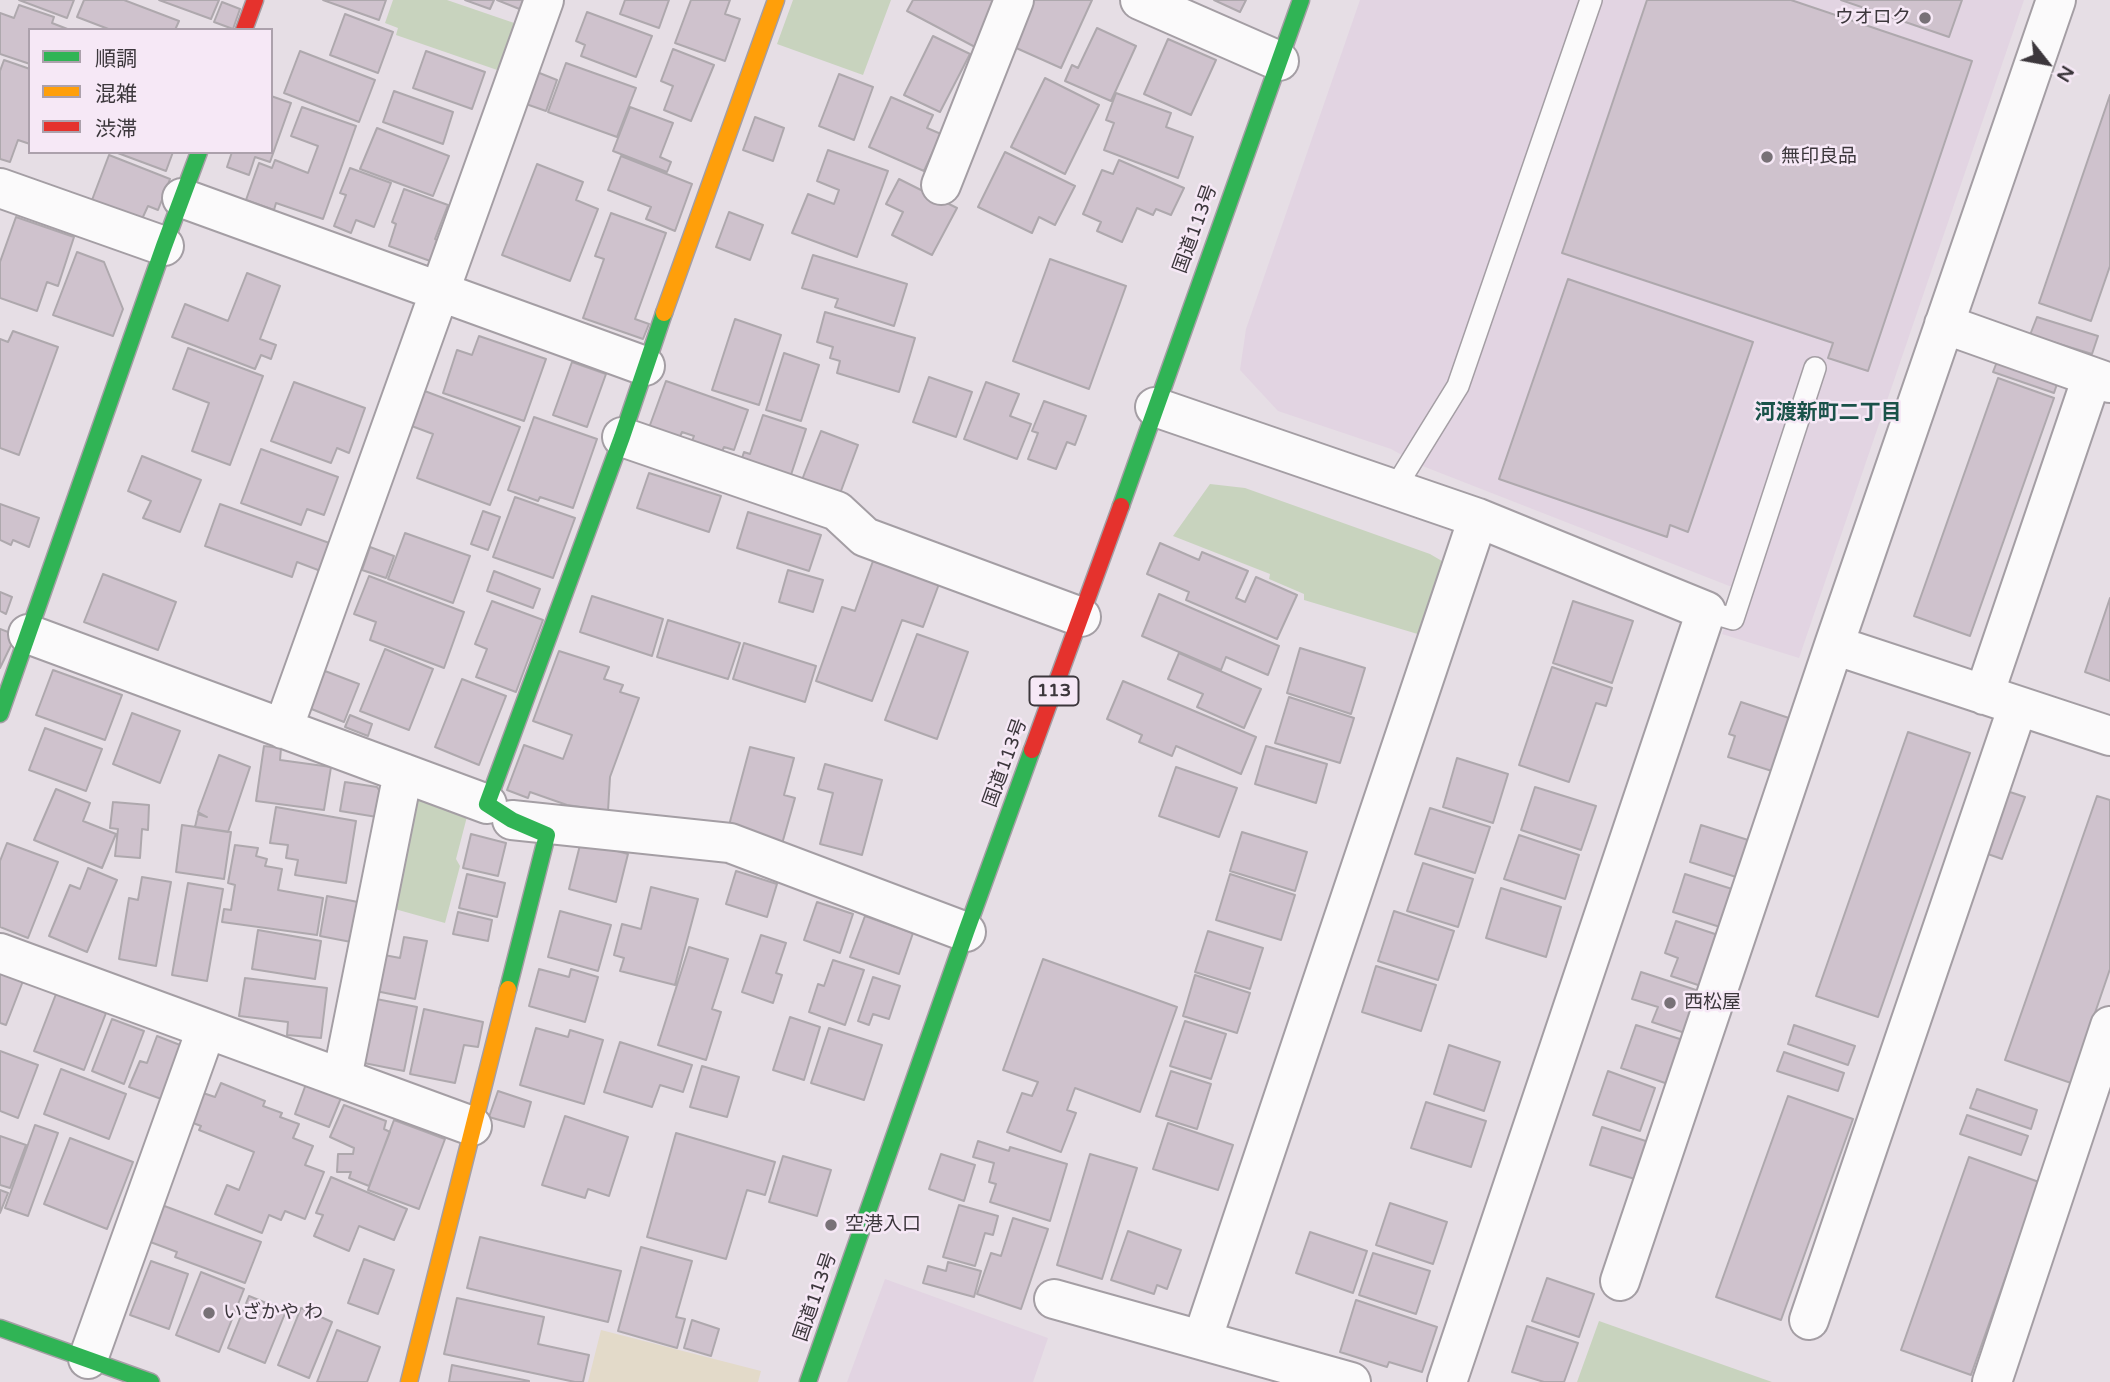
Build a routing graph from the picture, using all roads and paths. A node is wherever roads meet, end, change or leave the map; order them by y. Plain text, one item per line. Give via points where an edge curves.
1 (255, 0) edge
2 (544, 0) edge
3 (776, 0) edge
4 (1014, 0) edge
5 (1140, 0) edge
6 (1301, 0) edge
7 (1591, 0) edge
8 (2056, 0) edge
9 (245, 28) edge
10 (1279, 61) junction
11 (198, 154) edge
12 (941, 185) dead end
13 (0, 188) edge
14 (182, 198) junction
15 (164, 246) junction
16 (439, 292) junction
17 (1944, 324) junction
18 (645, 366) junction
19 (1815, 368) dead end
20 (2104, 375) edge
21 (1155, 407) junction
22 (622, 437) junction
23 (1395, 488) junction
24 (1478, 518) junction
25 (1706, 611) junction
26 (1081, 617) junction
27 (28, 634) junction
28 (1834, 645) junction
29 (2001, 700) junction
30 (0, 714) edge
31 (283, 729) junction
32 (2110, 736) edge
33 (403, 773) junction
34 (499, 812) junction
35 (966, 932) junction
36 (0, 953) edge
37 (2110, 1026) edge
38 (206, 1030) junction
39 (342, 1077) junction
40 (472, 1126) junction
41 (1620, 1281) dead end
42 (1054, 1299) dead end
43 (1809, 1320) dead end
44 (0, 1328) edge
45 (1202, 1340) junction
46 (88, 1359) junction
47 (151, 1382) edge
48 (409, 1382) edge
49 (808, 1382) edge
50 (1351, 1382) edge
51 (1447, 1382) edge
52 (1992, 1382) edge

1 - 9 main road
2 - 16 street
3 - 18 main road
4 - 12 street
5 - 10 street
6 - 10 main road, 国道113号 / 113
7 - 23 lane via 1458,386
8 - 17 street
10 - 21 main road, 国道113号 / 113
11 - 14 main road
13 - 15 street
14 - 15 main road
14 - 16 street
15 - 27 main road
16 - 18 street
16 - 31 street
17 - 20 street
17 - 28 street
18 - 22 main road
19 - 25 lane via 1733,620
20 - 29 street
21 - 23 street
21 - 26 main road, 国道113号 / 113
22 - 26 street via 837,511 865,537
22 - 34 main road
23 - 24 street
24 - 25 street
24 - 45 street
25 - 51 street
26 - 35 main road, 国道113号 / 113
27 - 30 main road
27 - 31 street
28 - 29 street
28 - 41 street
29 - 32 street
29 - 43 street
31 - 33 street
33 - 34 street
33 - 39 street
34 - 35 street via 730,843
34 - 40 main road via 547,835
35 - 49 main road, 国道113号 / 113
36 - 38 street
37 - 52 street
38 - 39 street
38 - 46 street
39 - 40 street
40 - 48 main road
42 - 45 street
44 - 46 main road
45 - 50 street
46 - 47 main road

